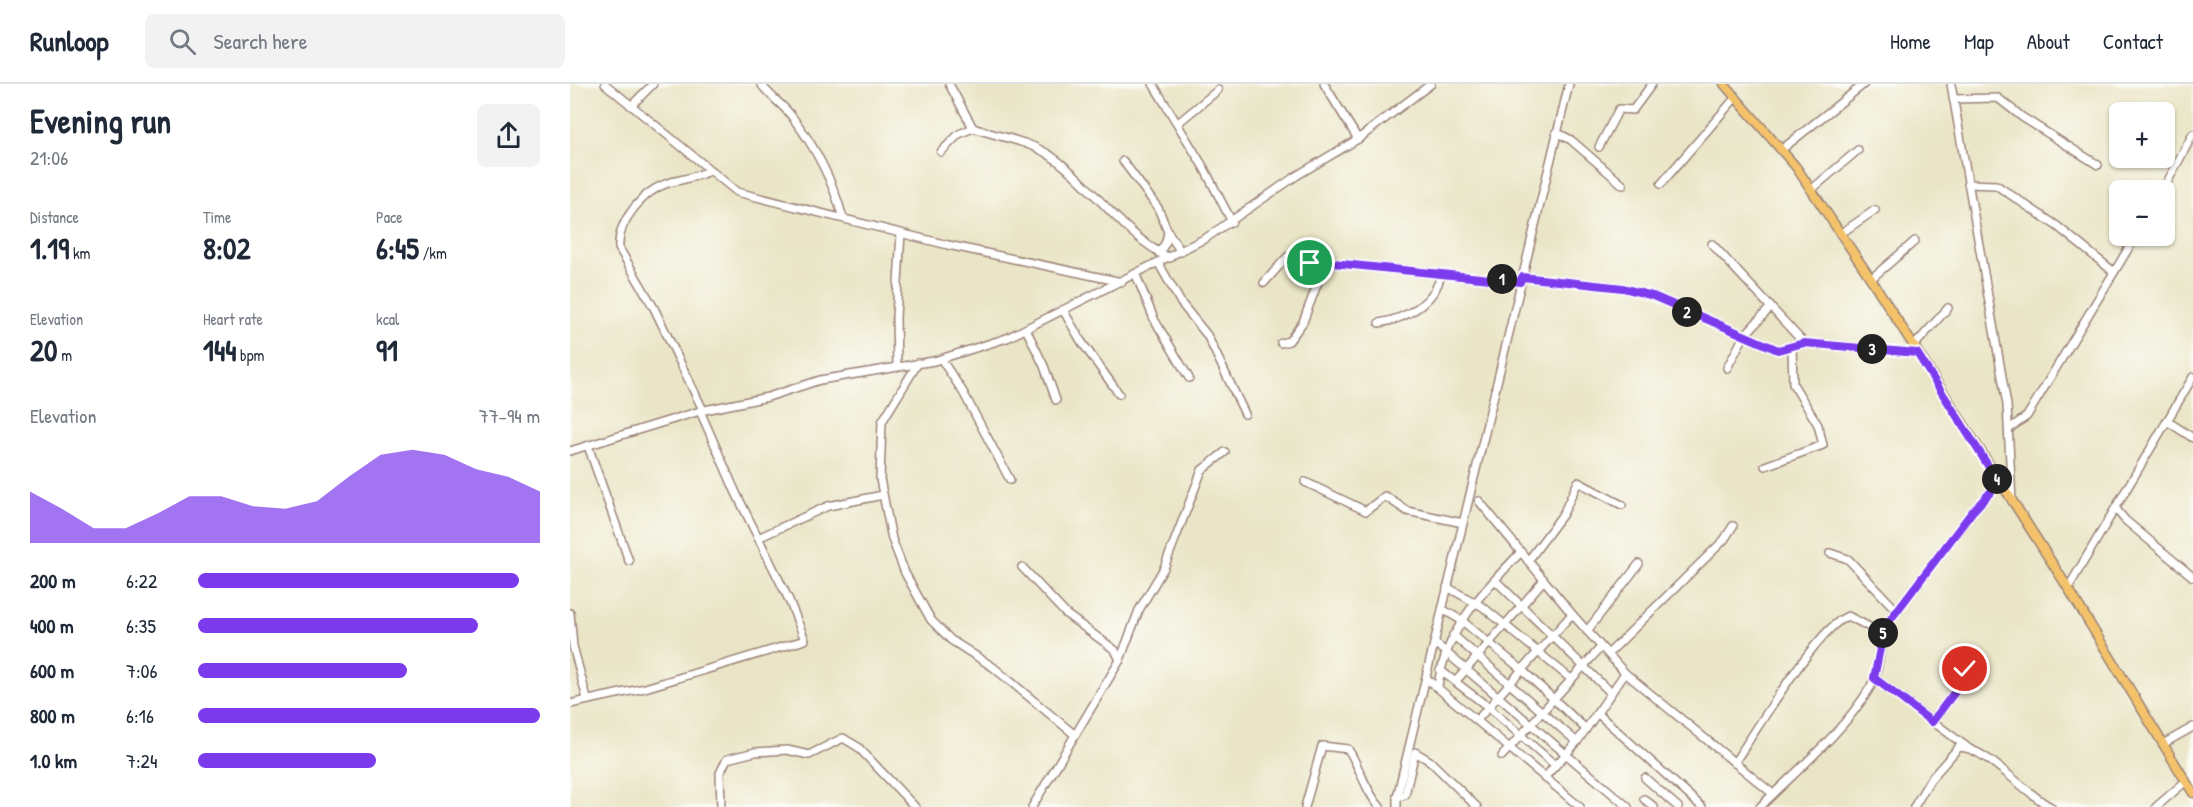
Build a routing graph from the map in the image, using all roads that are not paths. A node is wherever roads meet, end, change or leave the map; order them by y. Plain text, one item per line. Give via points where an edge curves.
1 (605, 84) edge
2 (653, 84) edge
3 (761, 84) edge
4 (949, 84) edge
5 (1153, 84) edge
6 (1324, 84) edge
7 (1431, 84) edge
8 (1569, 84) edge
9 (1652, 84) edge
10 (1725, 84) edge
11 (1864, 84) edge
12 (1951, 84) edge
13 (1218, 90) dead end
14 (1736, 97) junction
15 (1953, 99) junction
16 (631, 106) junction
17 (1178, 123) junction
18 (973, 128) junction
19 (1556, 132) junction
20 (2193, 134) edge
21 (1358, 139) junction
22 (1599, 147) dead end
23 (1781, 150) junction
24 (1858, 150) dead end
25 (941, 152) dead end
26 (1124, 161) dead end
27 (2098, 165) dead end
28 (709, 171) junction
29 (2168, 180) edge
30 (1661, 184) dead end
31 (1968, 184) junction
32 (1623, 185) dead end
33 (1811, 190) junction
34 (1875, 210) dead end
35 (843, 218) junction
36 (1232, 222) junction
37 (1168, 232) junction
38 (901, 233) junction
39 (1840, 234) junction
40 (1915, 241) dead end
41 (1712, 244) dead end
42 (2130, 246) edge
43 (1181, 252) junction
44 (1159, 253) junction
45 (1170, 258) junction
46 (1159, 264) junction
47 (1324, 266) junction
48 (2114, 272) junction
49 (1441, 274) junction
50 (1136, 275) junction
51 (1521, 279) junction
52 (1871, 279) junction
53 (1122, 282) junction
54 (1263, 283) dead end
55 (1771, 307) junction
56 (1948, 308) dead end
57 (1063, 310) junction
58 (1379, 323) dead end
59 (1026, 329) junction
60 (1744, 336) junction
61 (1281, 343) dead end
62 (1804, 343) junction
63 (1792, 346) junction
64 (1915, 350) junction
65 (941, 359) junction
66 (918, 363) junction
67 (897, 366) junction
68 (1727, 368) dead end
69 (2193, 377) edge
70 (1189, 378) dead end
71 (1119, 394) dead end
72 (1056, 400) dead end
73 (701, 410) junction
74 (1245, 414) dead end
75 (2167, 421) junction
76 (2009, 429) junction
77 (2193, 438) edge
78 (588, 446) junction
79 (570, 451) edge
80 (1226, 452) dead end
81 (1765, 466) dead end
82 (1010, 480) dead end
83 (1305, 482) dead end
84 (1999, 483) junction
85 (883, 495) junction
86 (1479, 501) dead end
87 (2012, 501) junction
88 (1622, 505) dead end
89 (2116, 509) junction
90 (1463, 523) junction
91 (1733, 525) dead end
92 (758, 538) junction
93 (1521, 552) junction
94 (1830, 553) dead end
95 (629, 561) dead end
96 (1528, 561) junction
97 (1639, 564) dead end
98 (1022, 567) dead end
99 (2193, 577) edge
100 (1495, 580) junction
101 (1544, 581) junction
102 (1447, 587) junction
103 (2068, 588) junction
104 (1476, 602) junction
105 (1521, 604) junction
106 (1442, 609) junction
107 (1897, 611) junction
108 (570, 613) edge
109 (1572, 614) junction
110 (1461, 620) junction
111 (1505, 625) junction
112 (1587, 631) junction
113 (1552, 634) junction
114 (1883, 634) junction
115 (1453, 635) junction
116 (1435, 643) junction
117 (1489, 644) junction
118 (1601, 647) junction
119 (1447, 651) junction
120 (1537, 651) junction
121 (1608, 654) junction
122 (1477, 656) junction
123 (1120, 660) junction
124 (1584, 665) junction
125 (1466, 668) junction
126 (1521, 669) junction
127 (1965, 669) dead end
128 (1440, 670) junction
129 (1625, 673) junction
130 (1874, 678) junction
131 (1427, 679) junction
132 (1571, 679) junction
133 (1456, 681) junction
134 (1510, 682) junction
135 (1438, 686) junction
136 (1611, 693) junction
137 (1497, 695) junction
138 (587, 699) junction
139 (1554, 699) junction
140 (570, 704) edge
141 (1488, 707) junction
142 (1542, 711) junction
143 (1597, 713) junction
144 (1477, 720) junction
145 (1932, 722) junction
146 (1531, 723) junction
147 (2193, 727) edge
148 (1586, 729) junction
149 (1075, 735) junction
150 (1520, 735) junction
151 (1577, 742) junction
152 (2163, 744) junction
153 (1509, 747) junction
154 (1968, 747) junction
155 (1566, 755) junction
156 (1502, 756) dead end
157 (1734, 763) junction
158 (1555, 765) junction
159 (1544, 778) junction
160 (1645, 778) dead end
161 (2186, 781) junction
162 (2193, 793) edge
163 (1773, 794) junction
164 (1396, 797) junction
165 (1644, 799) dead end
166 (721, 807) edge
167 (915, 807) edge
168 (1032, 807) edge
169 (1305, 807) edge
170 (1380, 807) edge
171 (1396, 807) edge
172 (1477, 807) edge
173 (1580, 807) edge
174 (1628, 807) edge
175 (1654, 807) edge
176 (1678, 807) edge
177 (1702, 807) edge
178 (1760, 807) edge
179 (1914, 807) edge
180 (2051, 807) edge
181 (2156, 807) edge

1 - 16 street
2 - 16 street
3 - 35 street via 793,117 818,157 835,189
4 - 18 street
5 - 17 street
6 - 21 street
7 - 21 street
8 - 19 street
9 - 22 street via 1634,110 1619,110
10 - 14 main road
11 - 23 street
12 - 15 street
13 - 17 street
14 - 23 main road
14 - 30 street
15 - 27 street via 1998,98
15 - 31 street
16 - 28 street
17 - 36 street
18 - 25 street via 959,134
18 - 44 street via 1023,142 1053,157
19 - 32 street via 1571,140
19 - 51 street
20 - 29 street
21 - 36 street via 1296,176
23 - 33 main road
24 - 33 street
26 - 37 street via 1158,207
28 - 35 street via 737,192
28 - 73 street via 652,191 633,209 618,236 619,248 654,308
31 - 48 street via 1996,185 2057,226
31 - 76 street
33 - 39 main road
34 - 39 street
35 - 38 street
36 - 43 street
37 - 43 street
37 - 44 street
38 - 53 street
38 - 67 street
39 - 52 main road
40 - 52 street
41 - 55 street
42 - 48 street
43 - 45 street
44 - 45 street
45 - 46 street
46 - 50 street
46 - 74 street via 1181,303 1207,335
47 - 49 street via 1333,263
47 - 54 street via 1287,258
47 - 61 street via 1303,322 1289,341
48 - 76 street via 2027,416
49 - 51 street
49 - 58 street via 1419,308
50 - 53 street
50 - 70 street via 1154,319
51 - 60 street via 1623,288 1711,319
51 - 90 street
52 - 64 main road
53 - 57 street
55 - 60 street
55 - 62 street
56 - 64 street
57 - 59 street
57 - 71 street
59 - 65 street
59 - 72 street
60 - 63 street via 1778,350
60 - 68 street
62 - 63 street
62 - 64 street
63 - 81 street via 1793,384 1818,425 1823,445
64 - 84 main road
65 - 66 street
65 - 82 street
66 - 67 street
66 - 85 street via 882,422
67 - 73 street via 820,380 768,397
69 - 75 street
73 - 78 street
73 - 92 street
75 - 77 street
75 - 89 street
76 - 87 street
78 - 79 street
78 - 95 street
80 - 123 street via 1202,470 1164,568 1139,610
83 - 90 street via 1366,511 1384,496 1407,511
84 - 87 main road
84 - 107 street via 1972,512
85 - 92 street via 828,506
85 - 149 street via 892,539 905,573 931,620 951,640 993,667
86 - 93 street
87 - 103 main road
88 - 96 street via 1578,482 1563,514
89 - 99 street
89 - 103 street
90 - 102 street
91 - 121 street via 1724,540
92 - 138 street via 805,640 645,688
93 - 96 street
93 - 100 street
94 - 107 street via 1848,559
96 - 101 street
97 - 112 street
98 - 123 street via 1066,614 1115,650
100 - 104 street
100 - 105 street
101 - 105 street
101 - 109 street
102 - 104 street
102 - 106 street
103 - 152 main road
104 - 110 street
104 - 111 street
105 - 111 street
105 - 113 street
106 - 110 street
106 - 116 street
107 - 114 street
108 - 138 street via 573,646
109 - 112 street
109 - 113 street
110 - 115 street
110 - 117 street
111 - 117 street
111 - 120 street
112 - 118 street
113 - 120 street
113 - 124 street
114 - 130 street
114 - 157 street via 1848,616 1841,618 1819,640
115 - 119 street
115 - 122 street
116 - 119 street
116 - 131 street
117 - 122 street
117 - 126 street
118 - 121 street
118 - 124 street
119 - 125 street
119 - 128 street
120 - 126 street
120 - 132 street
121 - 129 street
122 - 125 street
122 - 134 street
123 - 149 street
124 - 132 street
124 - 136 street
125 - 133 street
125 - 137 street
126 - 134 street
126 - 139 street
127 - 145 street via 1957,689
128 - 133 street
128 - 135 street
129 - 136 street
129 - 157 street
130 - 145 street
130 - 163 street via 1831,736
131 - 135 street
131 - 164 street
132 - 139 street
133 - 141 street
134 - 137 street
134 - 142 street
135 - 144 street
136 - 143 street
137 - 141 street
137 - 146 street
138 - 140 street
139 - 142 street
139 - 148 street
141 - 144 street
141 - 150 street
142 - 146 street
142 - 151 street
143 - 148 street
143 - 177 street
144 - 153 street
145 - 154 street
146 - 150 street
146 - 155 street
147 - 152 street
148 - 151 street
149 - 168 street
150 - 153 street
150 - 158 street
151 - 155 street
152 - 161 main road
153 - 156 street
153 - 159 street
154 - 179 street via 1959,747 1930,780
154 - 180 street
155 - 158 street
155 - 174 street
157 - 163 street
158 - 159 street
159 - 173 street
160 - 176 street
161 - 162 main road
161 - 181 street
163 - 178 street
164 - 171 street
164 - 172 street via 1405,795 1415,752 1430,761
165 - 175 street
166 - 167 street via 720,773 727,759 787,750 808,755 843,738 858,747
169 - 170 street via 1322,746 1348,749

